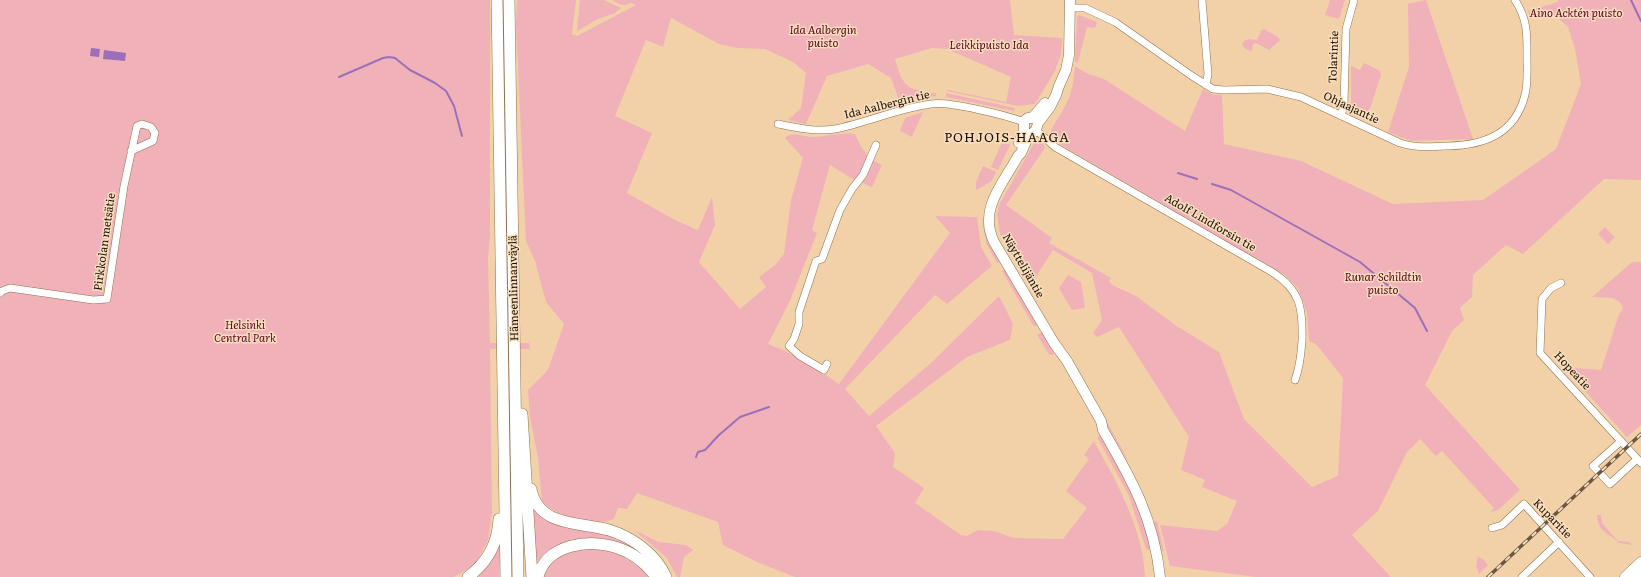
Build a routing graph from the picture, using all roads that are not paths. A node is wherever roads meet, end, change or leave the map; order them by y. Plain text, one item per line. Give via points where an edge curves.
1 (497, 0) edge
2 (509, 0) edge
3 (1202, 0) edge
4 (1354, 0) edge
5 (1515, 0) edge
6 (1070, 4) edge
7 (1206, 85) junction
8 (1341, 116) junction
9 (778, 124) dead end
10 (1031, 125) junction
11 (876, 145) dead end
12 (132, 151) dead end
13 (1561, 283) dead end
14 (0, 293) edge
15 (515, 352) junction
16 (827, 364) dead end
17 (1295, 380) dead end
18 (1621, 441) junction
19 (504, 456) junction
20 (526, 456) junction
21 (1639, 461) edge
22 (1492, 528) dead end
23 (1559, 542) junction
24 (1641, 562) edge
25 (1641, 572) edge
26 (468, 577) edge
27 (506, 577) edge
28 (518, 577) edge
29 (532, 577) edge
30 (538, 577) edge
31 (656, 577) edge
32 (666, 577) edge
33 (1160, 577) edge
34 (1522, 577) edge
35 (1590, 577) edge
36 (1625, 577) edge
37 (1636, 577) edge

1 - 19 highway, Hämeenlinnanväylä
2 - 15 highway, Hämeenlinnanväylä
3 - 7 street via 1208,74
4 - 8 street, Tolarintie via 1346,28 1344,105
5 - 8 street, Ohjaajantie via 1525,19 1527,30 1527,83 1518,113 1493,137 1466,146 1417,148 1400,144
6 - 7 street, Ohjaajantie via 1115,22
6 - 10 main road, Näyttelijäntie via 1069,55 1065,72 1050,107
7 - 8 street, Ohjaajantie via 1213,89 1267,89 1282,92 1301,97
9 - 10 street, Ida Aalbergin tie via 804,130 824,131 935,103 980,111
10 - 17 street, Adolf Lindforsin tie via 1056,148 1272,272 1288,284 1299,303 1303,318 1300,368
10 - 33 main road, Näyttelijäntie via 1017,151 1018,156 992,202 988,214 988,228 1054,343 1057,355 1096,424 1104,430 1136,488 1153,536
11 - 16 street via 863,175 840,210 822,259 816,262 799,312 799,324 789,346 800,356 824,370
12 - 14 street, Pirkkolan metsätie via 124,186 107,299 93,300 10,288
13 - 18 street, Hopeatie via 1551,288 1542,299 1540,353
15 - 20 highway
15 - 28 highway, Hämeenlinnanväylä
18 - 21 street, Hopeatie
18 - 21 street via 1593,466 1610,484
19 - 26 highway via 496,542 479,569
19 - 27 highway, Hämeenlinnanväylä
20 - 29 highway
20 - 32 highway via 532,494 538,506 548,515 563,521 608,530 634,541 651,555
22 - 23 street, Kuparitie via 1502,525 1524,504
23 - 34 street
23 - 35 street, Kuparitie
24 - 36 main road
25 - 37 main road
30 - 31 highway via 541,567 554,554 570,546 590,544 608,545 626,551 646,565

